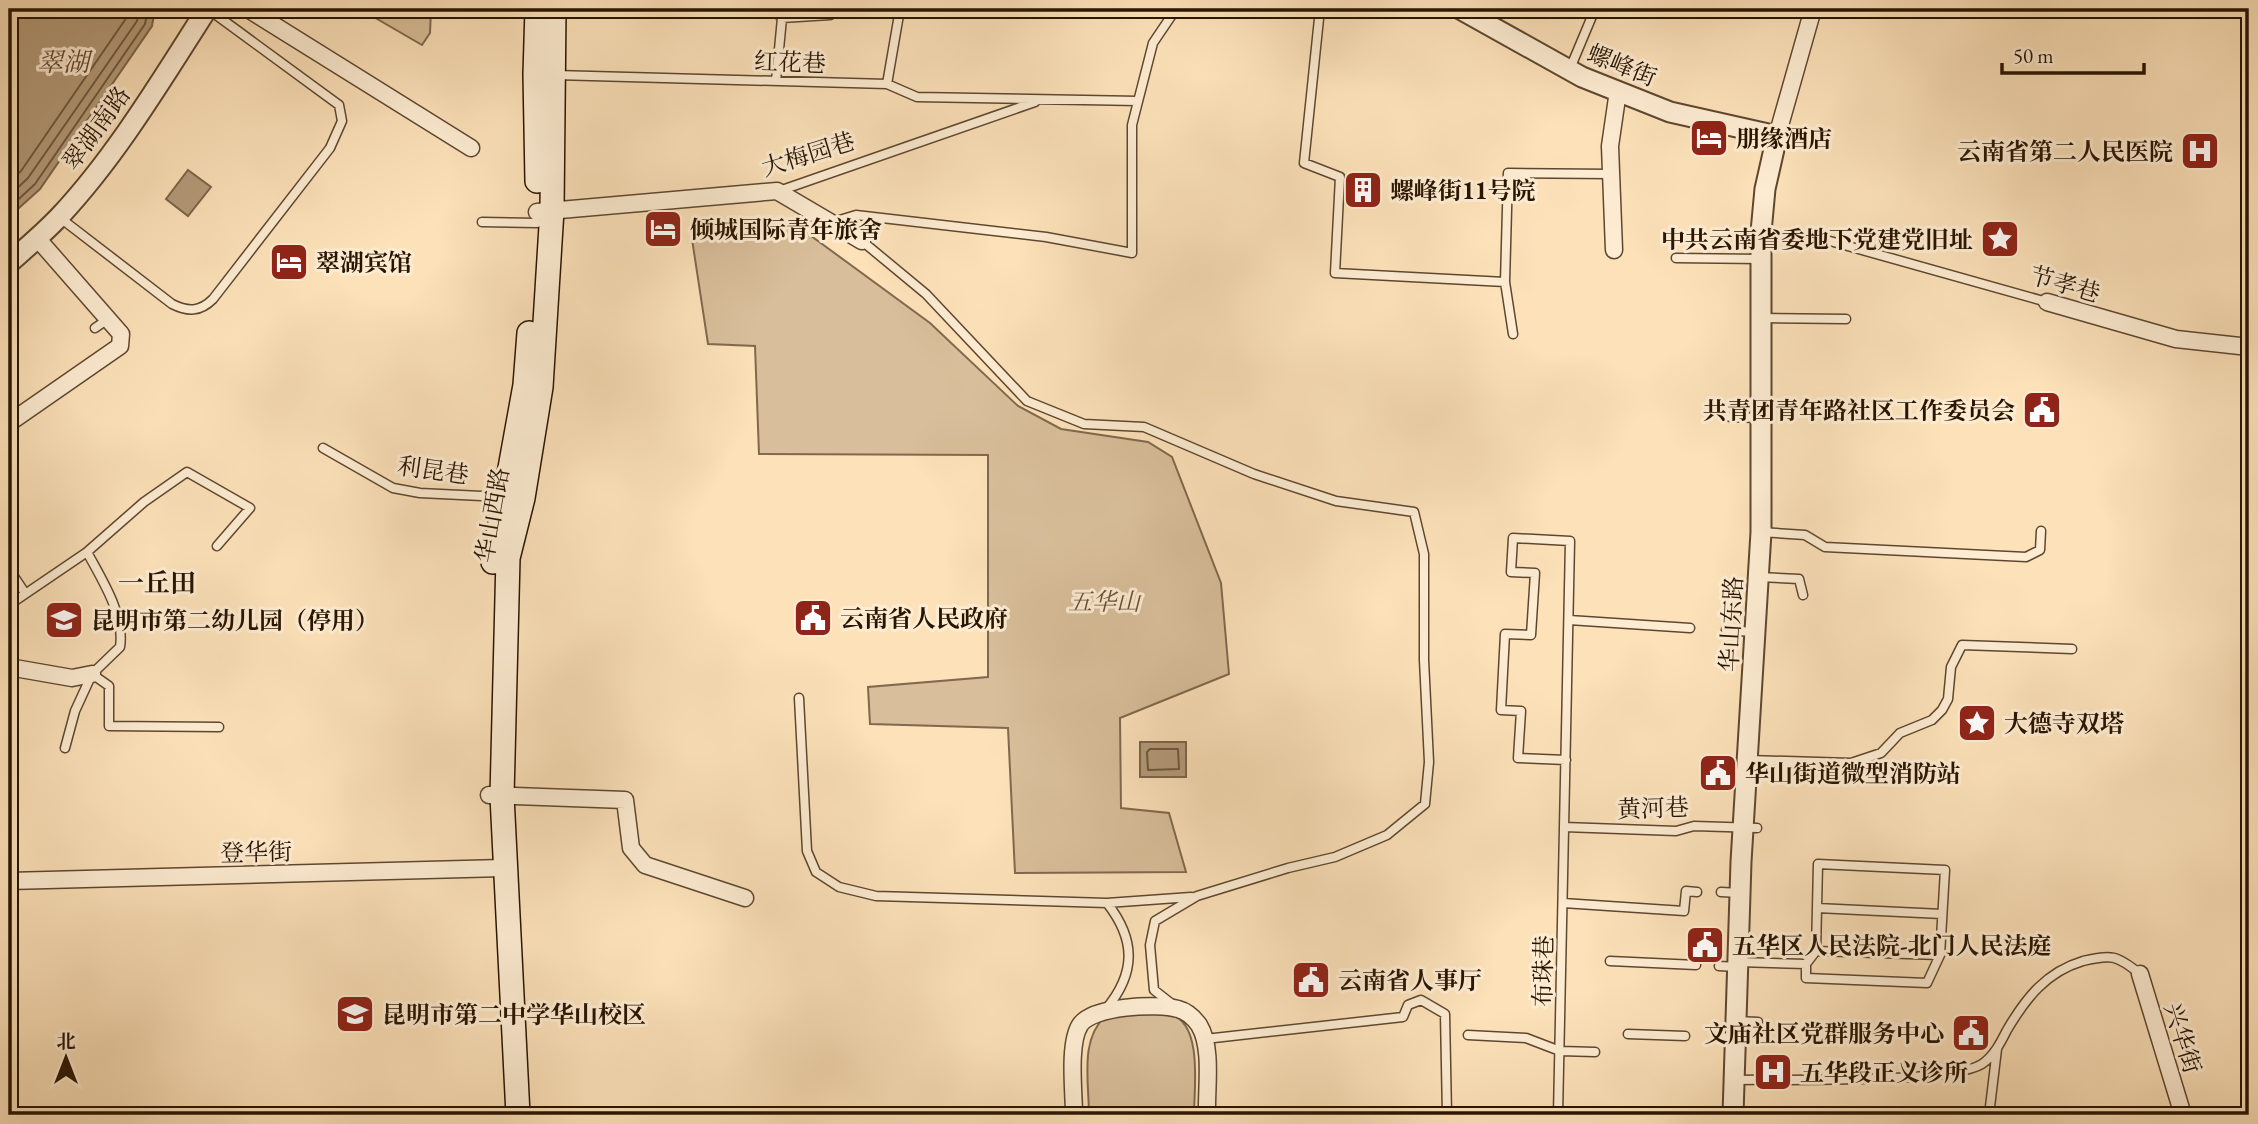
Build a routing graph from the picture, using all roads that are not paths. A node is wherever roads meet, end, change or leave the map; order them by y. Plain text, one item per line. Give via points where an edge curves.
1 (208, 9) edge
2 (248, 9) edge
3 (537, 9) edge
4 (554, 9) edge
5 (772, 9) edge
6 (832, 9) edge
7 (900, 9) edge
8 (1177, 9) edge
9 (1320, 9) edge
10 (1460, 9) edge
11 (1595, 9) edge
12 (1813, 9) edge
13 (782, 18) junction
14 (1569, 71) junction
15 (544, 74) junction
16 (776, 81) junction
17 (887, 84) junction
18 (1618, 90) junction
19 (1041, 100) junction
20 (1138, 101) junction
21 (1777, 136) junction
22 (471, 148) dead end
23 (1611, 174) junction
24 (777, 191) junction
25 (542, 215) junction
26 (59, 217) junction
27 (482, 222) dead end
28 (831, 223) junction
29 (37, 238) junction
30 (862, 241) joint
31 (1830, 241) dead end
32 (1614, 250) dead end
33 (1676, 258) dead end
34 (1761, 259) junction
35 (9, 263) edge
36 (1505, 282) junction
37 (2047, 302) joint
38 (1761, 318) junction
39 (1846, 319) dead end
40 (1513, 334) dead end
41 (2249, 347) edge
42 (1730, 418) dead end
43 (1762, 418) junction
44 (9, 423) edge
45 (323, 448) dead end
46 (504, 497) junction
47 (2041, 531) dead end
48 (1761, 532) junction
49 (217, 546) dead end
50 (87, 552) junction
51 (9, 569) edge
52 (1759, 577) junction
53 (25, 593) junction
54 (1802, 595) dead end
55 (9, 605) edge
56 (1569, 620) junction
57 (1690, 628) dead end
58 (1726, 630) dead end
59 (1756, 632) junction
60 (2072, 649) dead end
61 (9, 667) edge
62 (92, 674) junction
63 (799, 698) dead end
64 (219, 727) dead end
65 (65, 748) dead end
66 (1566, 760) junction
67 (1748, 760) junction
68 (496, 796) junction
69 (1564, 827) junction
70 (1750, 828) junction
71 (496, 869) junction
72 (9, 881) edge
73 (1697, 892) dead end
74 (1197, 896) junction
75 (745, 898) dead end
76 (1107, 903) junction
77 (1563, 903) junction
78 (1817, 908) junction
79 (1942, 914) junction
80 (1816, 951) junction
81 (1940, 955) junction
82 (1610, 961) dead end
83 (1806, 964) junction
84 (1696, 965) dead end
85 (1732, 965) junction
86 (2140, 974) joint
87 (1178, 1008) junction
88 (1106, 1009) junction
89 (1758, 1021) dead end
90 (1729, 1032) junction
91 (1629, 1034) dead end
92 (1468, 1035) dead end
93 (1685, 1036) dead end
94 (1205, 1039) junction
95 (1997, 1049) junction
96 (1560, 1051) junction
97 (1595, 1052) dead end
98 (1734, 1080) junction
99 (506, 1115) edge
100 (518, 1115) edge
101 (1074, 1115) edge
102 (1206, 1115) edge
103 (1447, 1115) edge
104 (1558, 1115) edge
105 (1733, 1115) edge
106 (1989, 1115) edge
107 (2182, 1115) edge

1 - 26 street, 翠湖南路 via 90,180
1 - 26 lane via 339,105 342,121 330,148 213,299 194,310 172,304
2 - 22 street
3 - 15 main road, 华山西路
4 - 15 main road, 华山西路
5 - 13 lane
6 - 13 lane via 830,15
7 - 17 lane
8 - 20 lane via 1153,43
9 - 36 lane via 1304,163 1340,177 1335,273
10 - 14 street, 螺峰街
11 - 14 lane
12 - 21 street
13 - 16 lane
14 - 18 street, 螺峰街
15 - 16 lane, 红花巷
15 - 25 main road, 华山西路
16 - 17 lane, 红花巷
17 - 19 lane, 红花巷 via 917,96
18 - 21 street, 螺峰街 via 1670,111
18 - 23 street
19 - 20 lane, 红花巷
19 - 24 lane, 大梅园巷
20 - 28 lane via 1132,125 1132,253 1046,237 856,215
21 - 34 street, 华山东路 via 1762,211
23 - 32 street
23 - 36 lane via 1508,173
24 - 25 street, 大梅园巷
24 - 28 street
25 - 27 lane
25 - 46 main road, 华山西路 via 525,385
25 - 68 main road, 华山西路 via 541,387 508,558
26 - 29 street, 翠湖南路
28 - 30 street
29 - 35 street, 翠湖南路
29 - 44 street via 102,323 121,334 120,346
30 - 74 lane via 926,294 1027,401 1084,424 1144,427 1254,474 1336,501 1414,512 1424,554 1429,762 1424,804 1387,835 1335,858
31 - 37 lane, 节孝巷
33 - 34 lane
34 - 38 street, 华山东路
36 - 40 lane
37 - 41 street, 节孝巷 via 2176,339
38 - 39 lane
38 - 43 street, 华山东路
42 - 43 lane
43 - 48 street, 华山东路
45 - 46 lane, 利昆巷 via 393,488
46 - 68 main road, 华山西路 via 493,557
47 - 48 lane via 2040,550 2026,557 1825,547 1805,535
48 - 52 street, 华山东路
49 - 50 lane via 250,508 187,472
50 - 53 lane
50 - 62 lane via 106,586 121,639 117,653
51 - 53 lane
52 - 54 lane via 1798,579
52 - 59 street, 华山东路
53 - 55 lane
56 - 57 lane
56 - 66 lane, 布珠巷
56 - 66 lane, 布珠巷 via 1570,541 1513,538 1511,572 1535,573 1531,635 1505,634 1501,710 1521,711 1518,758
58 - 59 lane
59 - 67 street, 华山东路
60 - 67 lane via 1962,645 1951,667 1948,699 1942,710 1932,720 1900,733 1881,752 1851,763
61 - 62 street via 72,678
62 - 64 lane via 109,686 110,726
62 - 65 lane
63 - 76 lane via 807,851 816,872 839,887 876,896
66 - 69 lane, 布珠巷
67 - 70 street, 华山东路
68 - 71 main road, 华山西路
68 - 75 street via 625,800 631,848 645,865
69 - 70 lane, 黄河巷
69 - 77 lane, 布珠巷
70 - 85 street, 华山东路 via 1731,892
71 - 72 street, 登华街
71 - 99 main road, 华山西路
71 - 100 main road, 华山西路
73 - 77 lane via 1686,891 1684,911
74 - 76 lane
74 - 87 lane via 1155,921 1150,944 1154,990
76 - 88 lane via 1125,930 1127,965 1126,981
77 - 96 lane, 布珠巷
78 - 79 lane
78 - 79 lane via 1818,864 1945,870
78 - 80 lane
79 - 81 lane
80 - 81 lane
80 - 83 lane
81 - 83 lane via 1927,983 1806,978
82 - 84 lane
83 - 85 lane
85 - 90 street, 华山东路
86 - 95 lane via 2124,960 2107,955 2069,965 2044,980 2026,999
86 - 107 street, 兴华街
87 - 88 street
87 - 94 street via 1192,1017
88 - 101 street via 1089,1015 1074,1039
89 - 90 lane
90 - 98 street, 华山东路
91 - 93 lane
92 - 96 lane via 1526,1038
94 - 102 street
94 - 103 lane via 1404,1017 1408,1005 1421,1000 1444,1014
95 - 98 lane via 1976,1067 1927,1076
95 - 106 lane
96 - 97 lane
96 - 104 lane, 布珠巷
98 - 105 street, 华山东路

